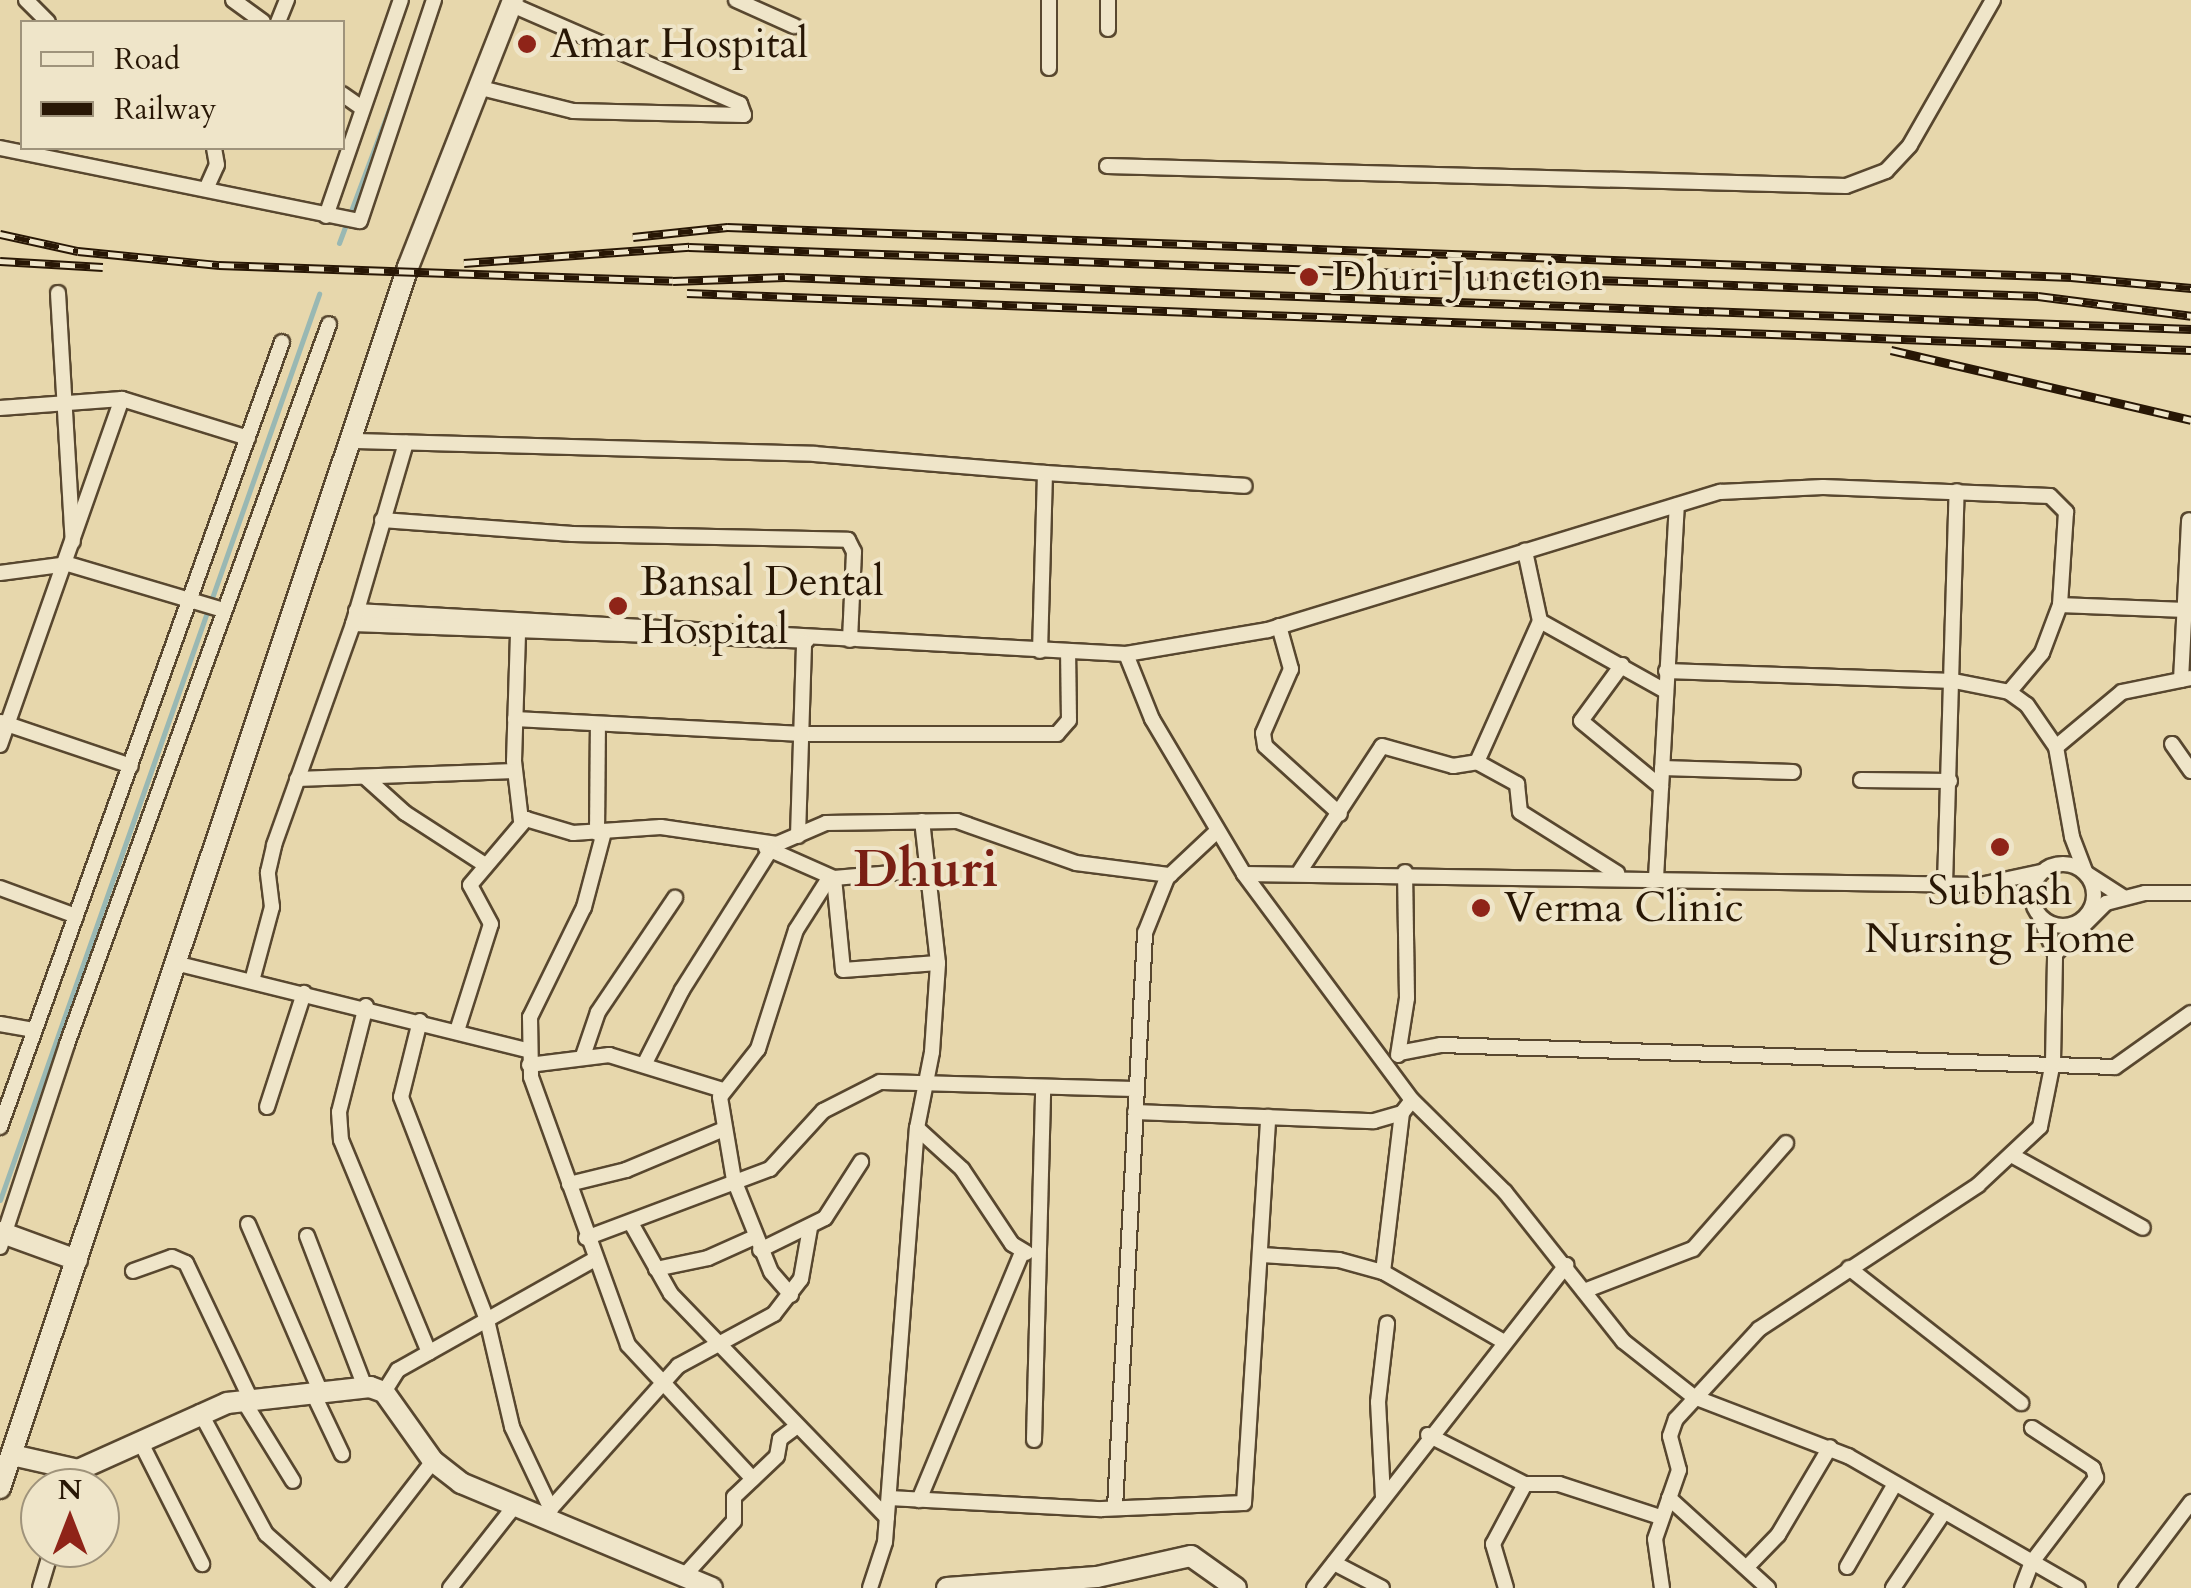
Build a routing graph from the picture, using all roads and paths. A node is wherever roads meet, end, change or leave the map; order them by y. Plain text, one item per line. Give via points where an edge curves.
1 (26, 0) edge
2 (234, 0) edge
3 (401, 0) edge
4 (434, 0) edge
5 (736, 0) edge
6 (1049, 0) edge
7 (1108, 0) edge
8 (1993, 0) edge
9 (513, 2) edge
10 (46, 20) edge
11 (258, 20) edge
12 (794, 26) dead end
13 (1108, 29) dead end
14 (1049, 68) dead end
15 (481, 88) junction
16 (345, 96) edge
17 (362, 108) junction
18 (0, 148) edge
19 (214, 150) edge
20 (1107, 166) dead end
21 (207, 186) junction
22 (330, 216) junction
23 (58, 293) dead end
24 (329, 324) dead end
25 (282, 342) dead end
26 (122, 399) junction
27 (60, 400) junction
28 (0, 408) edge
29 (248, 438) junction
30 (354, 441) junction
31 (406, 443) junction
32 (1045, 473) junction
33 (1246, 486) dead end
34 (1957, 491) junction
35 (1676, 506) junction
36 (382, 520) junction
37 (2189, 520) edge
38 (74, 548) junction
39 (1525, 551) junction
40 (68, 564) junction
41 (0, 573) edge
42 (196, 599) junction
43 (2060, 605) junction
44 (221, 609) junction
45 (2184, 610) junction
46 (354, 618) junction
47 (1540, 621) junction
48 (1279, 626) junction
49 (518, 634) junction
50 (822, 639) junction
51 (850, 640) junction
52 (804, 642) junction
53 (1040, 651) junction
54 (1068, 652) junction
55 (1126, 654) junction
56 (1622, 665) junction
57 (1666, 671) junction
58 (2186, 679) edge
59 (1954, 681) junction
60 (1665, 690) junction
61 (2009, 692) junction
62 (515, 719) junction
63 (4, 722) edge
64 (598, 724) junction
65 (798, 734) junction
66 (2172, 744) dead end
67 (0, 745) edge
68 (2056, 748) junction
69 (1476, 762) junction
70 (131, 766) junction
71 (1662, 768) junction
72 (515, 771) junction
73 (2191, 771) edge
74 (1793, 772) dead end
75 (365, 777) junction
76 (297, 779) junction
77 (1861, 780) dead end
78 (1950, 781) junction
79 (1661, 787) junction
80 (1340, 814) junction
81 (922, 821) junction
82 (521, 822) junction
83 (600, 832) junction
84 (1215, 833) junction
85 (798, 836) junction
86 (2072, 838) junction
87 (757, 842) junction
88 (770, 851) junction
89 (485, 865) junction
90 (2046, 869) junction
91 (927, 870) junction
92 (1300, 871) junction
93 (1405, 872) junction
94 (1244, 874) junction
95 (2086, 874) junction
96 (1170, 875) junction
97 (1622, 876) junction
98 (831, 878) junction
99 (1656, 878) junction
100 (1946, 884) junction
101 (2007, 884) junction
102 (0, 888) edge
103 (2191, 893) edge
104 (2122, 896) junction
105 (675, 898) dead end
106 (2036, 911) junction
107 (76, 916) junction
108 (2084, 918) junction
109 (2055, 954) junction
110 (938, 963) junction
111 (179, 964) junction
112 (252, 981) junction
113 (304, 993) junction
114 (366, 1006) junction
115 (2191, 1013) edge
116 (420, 1021) junction
117 (0, 1024) edge
118 (34, 1030) junction
119 (457, 1031) junction
120 (583, 1056) junction
121 (528, 1058) junction
122 (1394, 1059) junction
123 (2053, 1062) junction
124 (644, 1065) junction
125 (928, 1084) junction
126 (1044, 1088) junction
127 (1136, 1089) junction
128 (723, 1090) junction
129 (1412, 1100) junction
130 (267, 1108) dead end
131 (1134, 1112) junction
132 (1402, 1112) junction
133 (1268, 1118) junction
134 (0, 1127) edge
135 (917, 1128) junction
136 (724, 1129) junction
137 (1786, 1143) dead end
138 (2015, 1157) junction
139 (861, 1162) dead end
140 (734, 1180) junction
141 (569, 1184) junction
142 (631, 1223) junction
143 (248, 1224) dead end
144 (810, 1228) junction
145 (2143, 1228) dead end
146 (308, 1236) dead end
147 (2, 1238) edge
148 (586, 1238) junction
149 (758, 1243) junction
150 (1022, 1252) junction
151 (1038, 1253) junction
152 (1262, 1255) junction
153 (77, 1260) junction
154 (593, 1260) junction
155 (1566, 1265) junction
156 (1849, 1268) junction
157 (656, 1269) junction
158 (132, 1271) dead end
159 (1382, 1272) junction
160 (1584, 1291) junction
161 (791, 1296) junction
162 (487, 1320) junction
163 (1387, 1324) dead end
164 (1504, 1342) junction
165 (716, 1346) junction
166 (429, 1352) junction
167 (662, 1385) junction
168 (316, 1390) junction
169 (374, 1390) junction
170 (1694, 1396) junction
171 (246, 1399) junction
172 (2021, 1403) dead end
173 (200, 1412) junction
174 (797, 1426) junction
175 (2032, 1428) dead end
176 (1428, 1435) junction
177 (1034, 1440) dead end
178 (140, 1441) junction
179 (1830, 1447) junction
180 (342, 1454) dead end
181 (12, 1455) junction
182 (433, 1461) junction
183 (46, 1468) edge
184 (94, 1468) edge
185 (753, 1478) junction
186 (293, 1482) dead end
187 (1525, 1484) junction
188 (1895, 1484) junction
189 (0, 1488) edge
190 (1383, 1497) junction
191 (889, 1498) junction
192 (1669, 1498) junction
193 (919, 1500) junction
194 (2191, 1502) edge
195 (513, 1508) junction
196 (1115, 1508) junction
197 (1944, 1512) junction
198 (546, 1514) junction
199 (1660, 1517) junction
200 (887, 1518) junction
201 (2032, 1562) junction
202 (1334, 1563) junction
203 (202, 1564) dead end
204 (1140, 1564) junction
205 (1747, 1566) junction
206 (1847, 1567) dead end
207 (684, 1576) junction
208 (1502, 1586) edge
209 (956, 1587) edge
210 (331, 1588) edge
211 (450, 1588) edge
212 (712, 1588) edge
213 (870, 1588) edge
214 (1120, 1588) edge
215 (1236, 1588) edge
216 (1314, 1588) edge
217 (1382, 1588) edge
218 (1662, 1588) edge
219 (1768, 1588) edge
220 (1893, 1588) edge
221 (2022, 1588) edge
222 (2078, 1588) edge
223 (2126, 1588) edge

1 - 10 street
2 - 11 street
3 - 17 street
4 - 22 street via 365,217
5 - 12 street
6 - 14 street
7 - 13 street
8 - 20 street via 1910,145 1886,171 1846,186
9 - 15 street
9 - 15 street via 740,104 744,115 573,111
15 - 30 street via 408,267
16 - 17 street
17 - 22 street
18 - 21 street
19 - 21 street via 217,165
21 - 22 street
23 - 27 street
24 - 44 street
25 - 29 street
26 - 27 street
26 - 29 street
26 - 38 street
27 - 28 street
27 - 38 street
29 - 42 street
30 - 31 street
30 - 111 street
31 - 32 street via 814,454
31 - 36 street
32 - 33 street
32 - 53 street
34 - 35 street via 1743,488
34 - 43 street via 2033,493 2062,502
34 - 59 street
35 - 39 street
35 - 57 street
36 - 46 street
36 - 51 street via 572,534 848,540 854,552
37 - 45 street
38 - 40 street
39 - 47 street
39 - 48 street
40 - 41 street
40 - 42 street
40 - 63 street
42 - 44 street
42 - 70 street
43 - 45 street
43 - 61 street via 2042,653
44 - 147 street
45 - 58 street
46 - 49 street
46 - 50 street via 659,624
46 - 76 street
47 - 56 street
47 - 69 street
48 - 55 street
48 - 80 street via 1291,669 1263,733 1265,746
49 - 52 street
49 - 62 street
50 - 51 street
50 - 52 street
51 - 53 street
52 - 65 street
53 - 54 street
54 - 55 street
54 - 65 street via 1069,720 1057,734
55 - 84 street via 1152,719
56 - 60 street
56 - 79 street via 1581,721
57 - 59 street
57 - 60 street
58 - 68 street via 2122,692
59 - 61 street
59 - 78 street
60 - 71 street
61 - 68 street via 2027,705
62 - 64 street
62 - 72 street
63 - 67 street
63 - 70 street
64 - 65 street
64 - 83 street
65 - 85 street
66 - 73 street
68 - 86 street
69 - 80 street via 1453,766 1382,746
69 - 97 street via 1518,784 1520,812
70 - 107 street
71 - 74 street
71 - 79 street
72 - 75 street
72 - 82 street
75 - 76 street
75 - 89 street via 406,814
76 - 112 street via 268,872 272,907
77 - 78 street
78 - 100 street
79 - 99 street
80 - 92 street
81 - 85 street via 826,823
81 - 91 street
81 - 96 street via 973,824 1076,863
82 - 83 street
82 - 89 street
83 - 87 street via 662,827
83 - 121 street via 584,906 530,1017
84 - 94 street
84 - 96 street
85 - 87 street
86 - 90 street
86 - 95 street
87 - 88 street
88 - 98 street
88 - 124 street via 690,977
89 - 119 street via 470,891 491,924
90 - 95 street via 2070,864
90 - 101 street
90 - 106 street via 2032,888
91 - 98 street
91 - 110 street
92 - 93 street
92 - 94 street
93 - 97 street
93 - 122 street via 1407,998
94 - 122 street
95 - 104 street
95 - 108 street via 2094,901
96 - 127 street via 1145,933
97 - 99 street
98 - 110 street via 843,970
98 - 128 street via 796,930 758,1049
99 - 100 street
100 - 101 street
101 - 106 street
102 - 107 street
103 - 104 street
104 - 108 street
105 - 120 street via 598,1012
106 - 108 street via 2067,926
106 - 109 street
107 - 118 street
108 - 109 street
109 - 123 street
110 - 125 street
111 - 112 street
111 - 153 street
112 - 113 street
113 - 114 street
113 - 130 street
114 - 116 street
114 - 166 street via 339,1112 341,1140
115 - 123 street via 2124,1064
116 - 119 street
116 - 162 street via 400,1098
117 - 118 street
118 - 134 street
119 - 121 street
120 - 121 street
120 - 124 street
121 - 141 street
122 - 123 street via 1441,1045
122 - 129 street
123 - 138 street via 2040,1127
124 - 128 street
125 - 126 street
125 - 135 street
125 - 140 street via 872,1084 822,1111 777,1165
126 - 127 street
126 - 151 street
127 - 131 street
128 - 136 street
129 - 132 street
129 - 155 street via 1492,1177
131 - 133 street
131 - 196 street
132 - 133 street via 1374,1121
132 - 159 street
133 - 152 street
135 - 150 street via 962,1170
135 - 191 street
136 - 140 street
136 - 141 street via 626,1170
137 - 160 street via 1693,1249
138 - 145 street
138 - 156 street
139 - 144 street via 838,1204
140 - 142 street
140 - 149 street
141 - 148 street
142 - 148 street
142 - 157 street
143 - 168 street
144 - 149 street
144 - 161 street
146 - 169 street
147 - 153 street
148 - 154 street
149 - 157 street
149 - 161 street
150 - 151 street
150 - 193 street
151 - 177 street
152 - 159 street via 1327,1258
152 - 196 street via 1246,1500 1231,1507
153 - 181 street
154 - 162 street
154 - 167 street via 628,1345
155 - 160 street
155 - 164 street
156 - 170 street via 1741,1343
156 - 172 street
157 - 165 street
158 - 171 street via 172,1257 186,1263
159 - 164 street
160 - 170 street via 1623,1341
161 - 165 street via 765,1323
162 - 166 street
162 - 198 street via 512,1427
163 - 190 street via 1378,1402
164 - 176 street
165 - 167 street via 678,1366
165 - 174 street
166 - 169 street
167 - 185 street
167 - 198 street
168 - 169 street
168 - 171 street
168 - 180 street
169 - 182 street
170 - 179 street
170 - 192 street via 1670,1428 1679,1470
171 - 173 street
171 - 186 street
173 - 178 street
173 - 210 street via 266,1534
174 - 185 street
174 - 200 street
175 - 201 street via 2093,1468 2096,1478
176 - 187 street
176 - 190 street
178 - 184 street
178 - 203 street
179 - 188 street
179 - 205 street via 1789,1506 1778,1535
181 - 183 street
181 - 189 street
182 - 195 street via 461,1484
182 - 210 street
185 - 207 street via 732,1500 734,1521
187 - 199 street via 1559,1484
187 - 208 street via 1494,1544
188 - 197 street
188 - 206 street
190 - 202 street
191 - 193 street
191 - 200 street
192 - 199 street
192 - 205 street
193 - 196 street
194 - 223 street
195 - 198 street
195 - 211 street
197 - 201 street
197 - 220 street
198 - 207 street
199 - 218 street via 1655,1539
200 - 213 street
201 - 221 street
201 - 222 street
202 - 216 street
202 - 217 street
204 - 209 street via 1061,1582
204 - 214 street
204 - 215 street via 1191,1556
205 - 219 street
207 - 212 street

